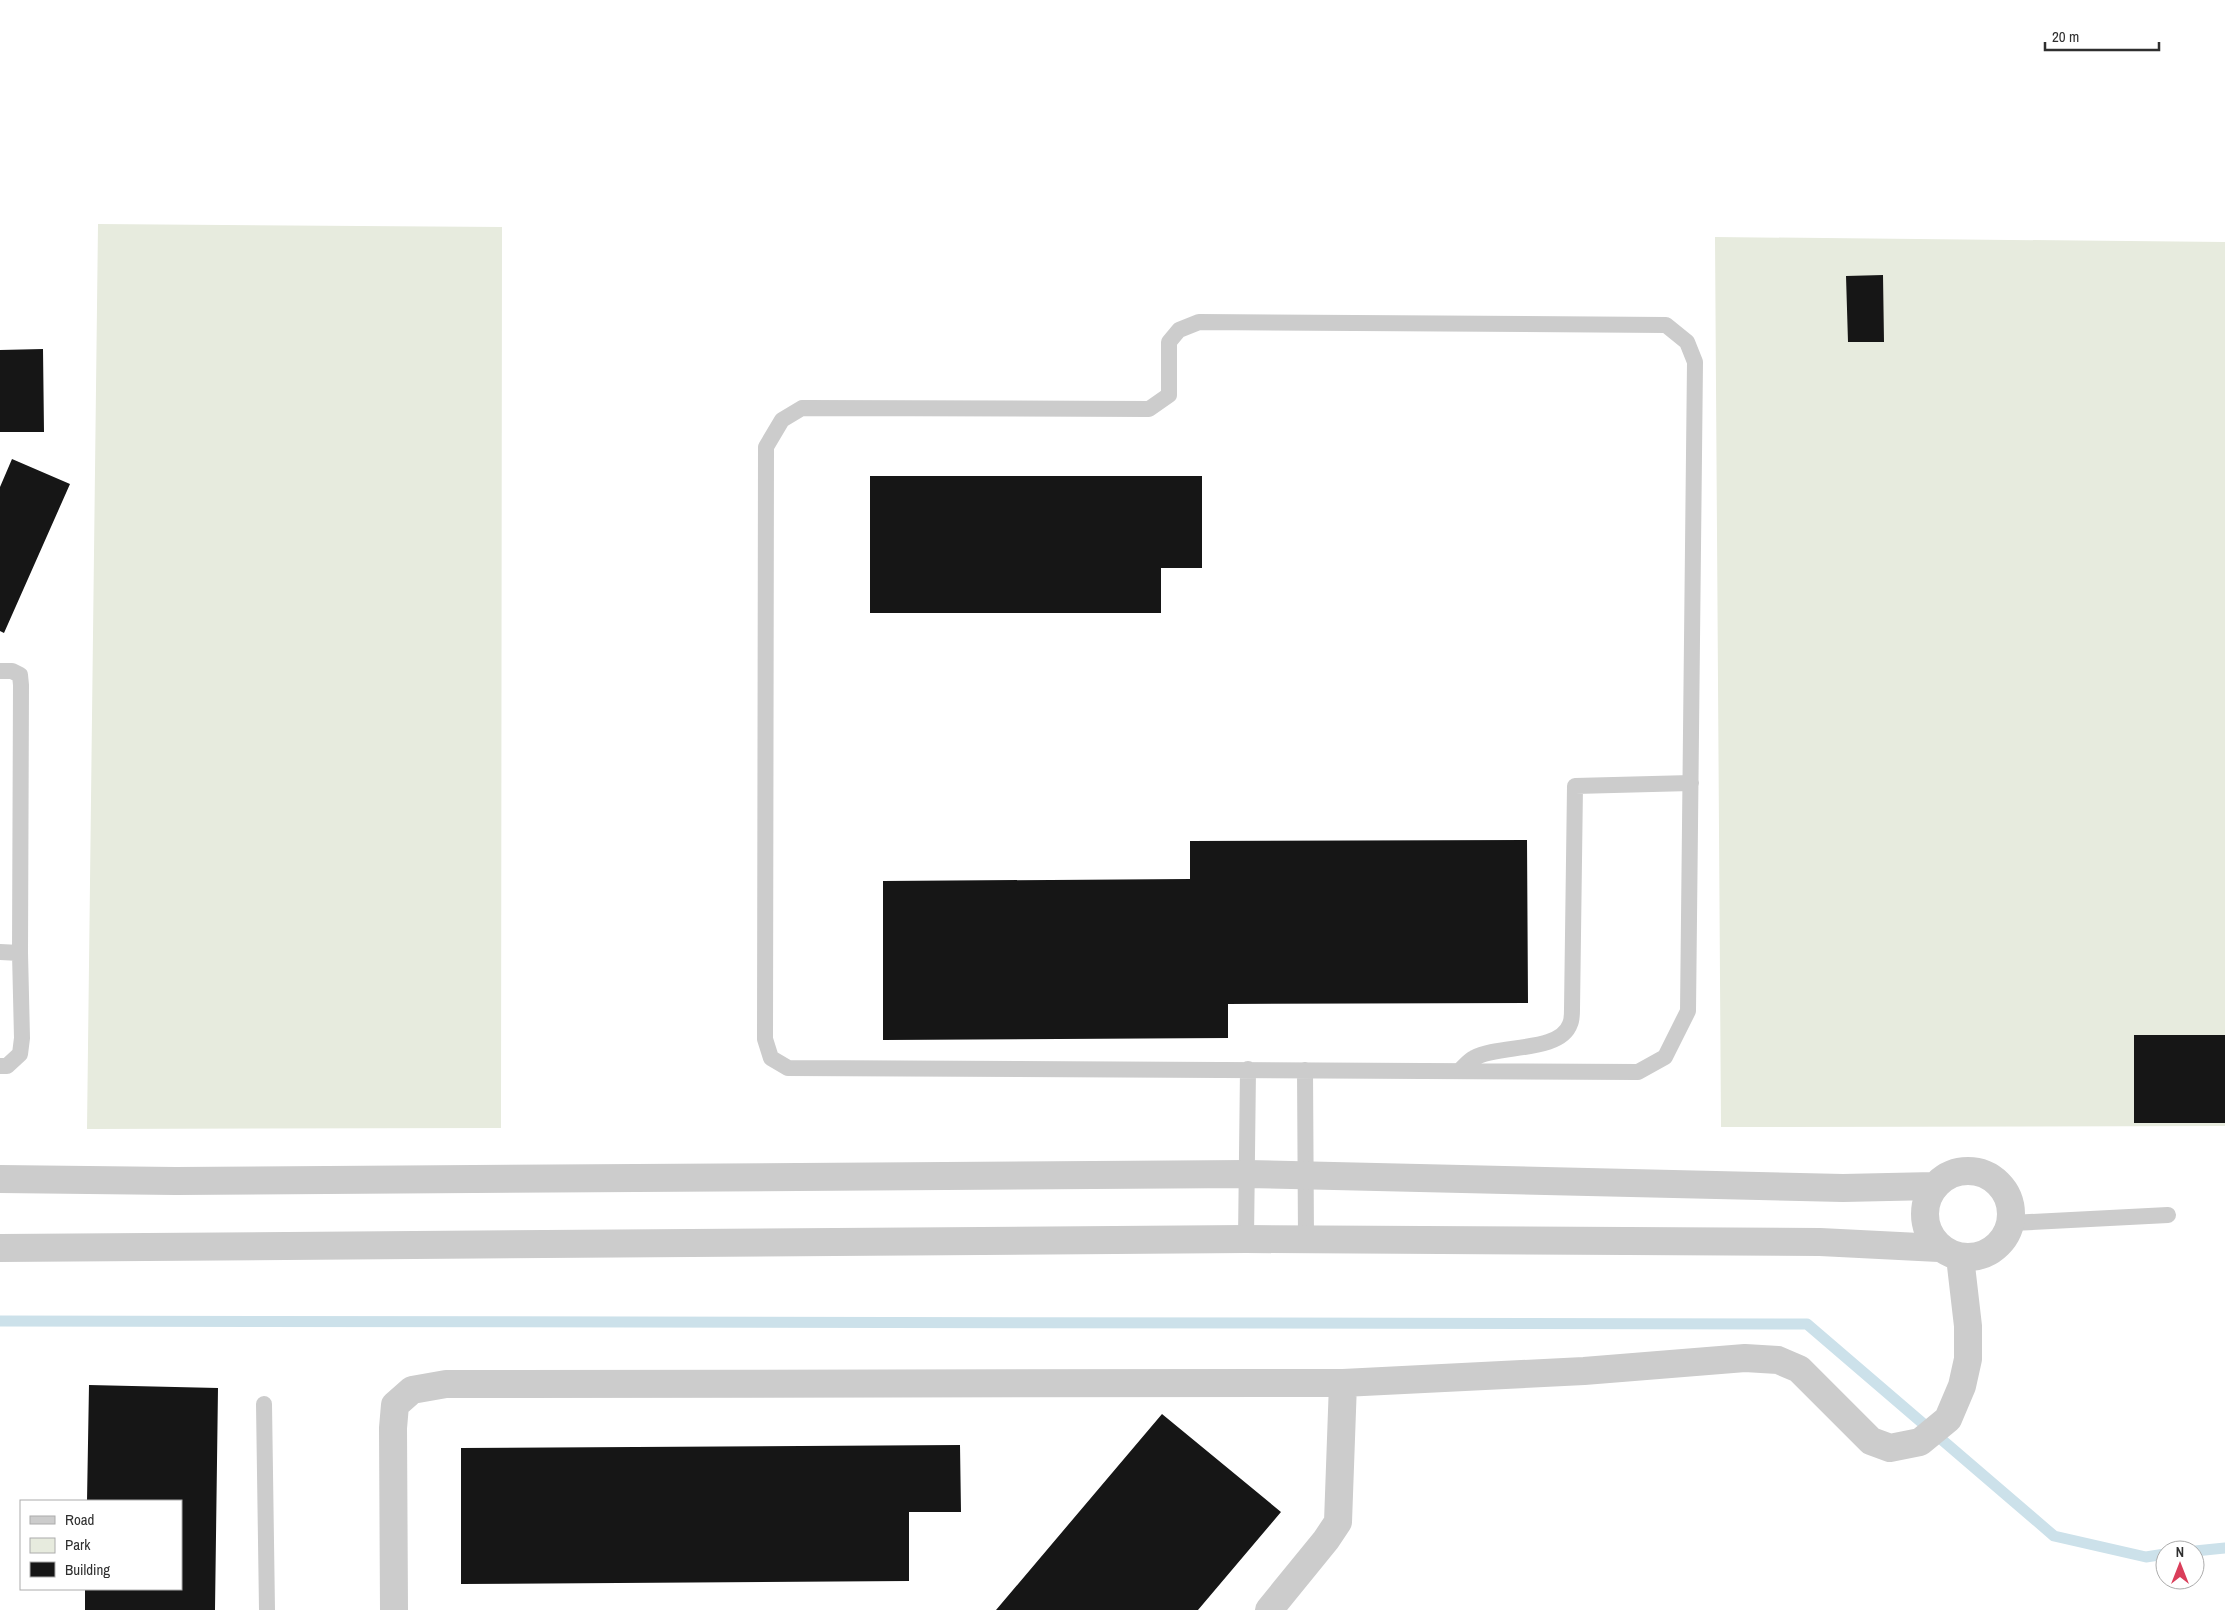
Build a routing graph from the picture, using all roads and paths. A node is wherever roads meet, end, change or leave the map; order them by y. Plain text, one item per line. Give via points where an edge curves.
1 (0, 671) edge
2 (1691, 783) junction
3 (0, 952) edge
4 (20, 953) junction
5 (0, 1066) edge
6 (1248, 1069) junction
7 (1305, 1070) junction
8 (1459, 1071) junction
9 (1247, 1174) junction
10 (1306, 1175) junction
11 (0, 1179) edge
12 (1934, 1186) junction
13 (2168, 1215) dead end
14 (2012, 1223) junction
15 (1246, 1239) junction
16 (1306, 1239) junction
17 (0, 1248) edge
18 (1950, 1253) junction
19 (1343, 1383) junction
20 (264, 1404) dead end
21 (267, 1610) edge
22 (394, 1610) edge
23 (1269, 1610) edge

1 - 4 lane via 20,675
2 - 6 lane via 1695,362 1687,342 1666,325 1199,322 1179,330 1169,342 1169,395 1149,410 802,408 782,420 766,447 765,1039 772,1058 788,1068
2 - 8 lane via 1575,786 1570,1025 1560,1038 1490,1051 1473,1058
2 - 8 lane via 1688,1012 1665,1057 1638,1072
3 - 4 lane
4 - 5 lane via 20,1054 7,1066
6 - 7 lane
6 - 9 lane
7 - 8 lane
7 - 10 lane
9 - 10 street
9 - 11 street via 186,1181
9 - 15 lane
10 - 12 street via 1843,1188
10 - 16 lane
12 - 14 street via 1953,1173 1976,1171 1997,1181 2010,1200
12 - 18 street via 1925,1206 1926,1229
13 - 14 lane
14 - 18 street via 2002,1243 1983,1256
15 - 16 street
15 - 17 street
16 - 18 street via 1820,1242
18 - 19 street via 1968,1326 1968,1359 1962,1386 1948,1419 1920,1442 1890,1448 1871,1441 1799,1369 1778,1360 1745,1358 1584,1371
19 - 22 street via 446,1384 412,1390 395,1405 393,1428
19 - 23 street via 1338,1522
20 - 21 lane

